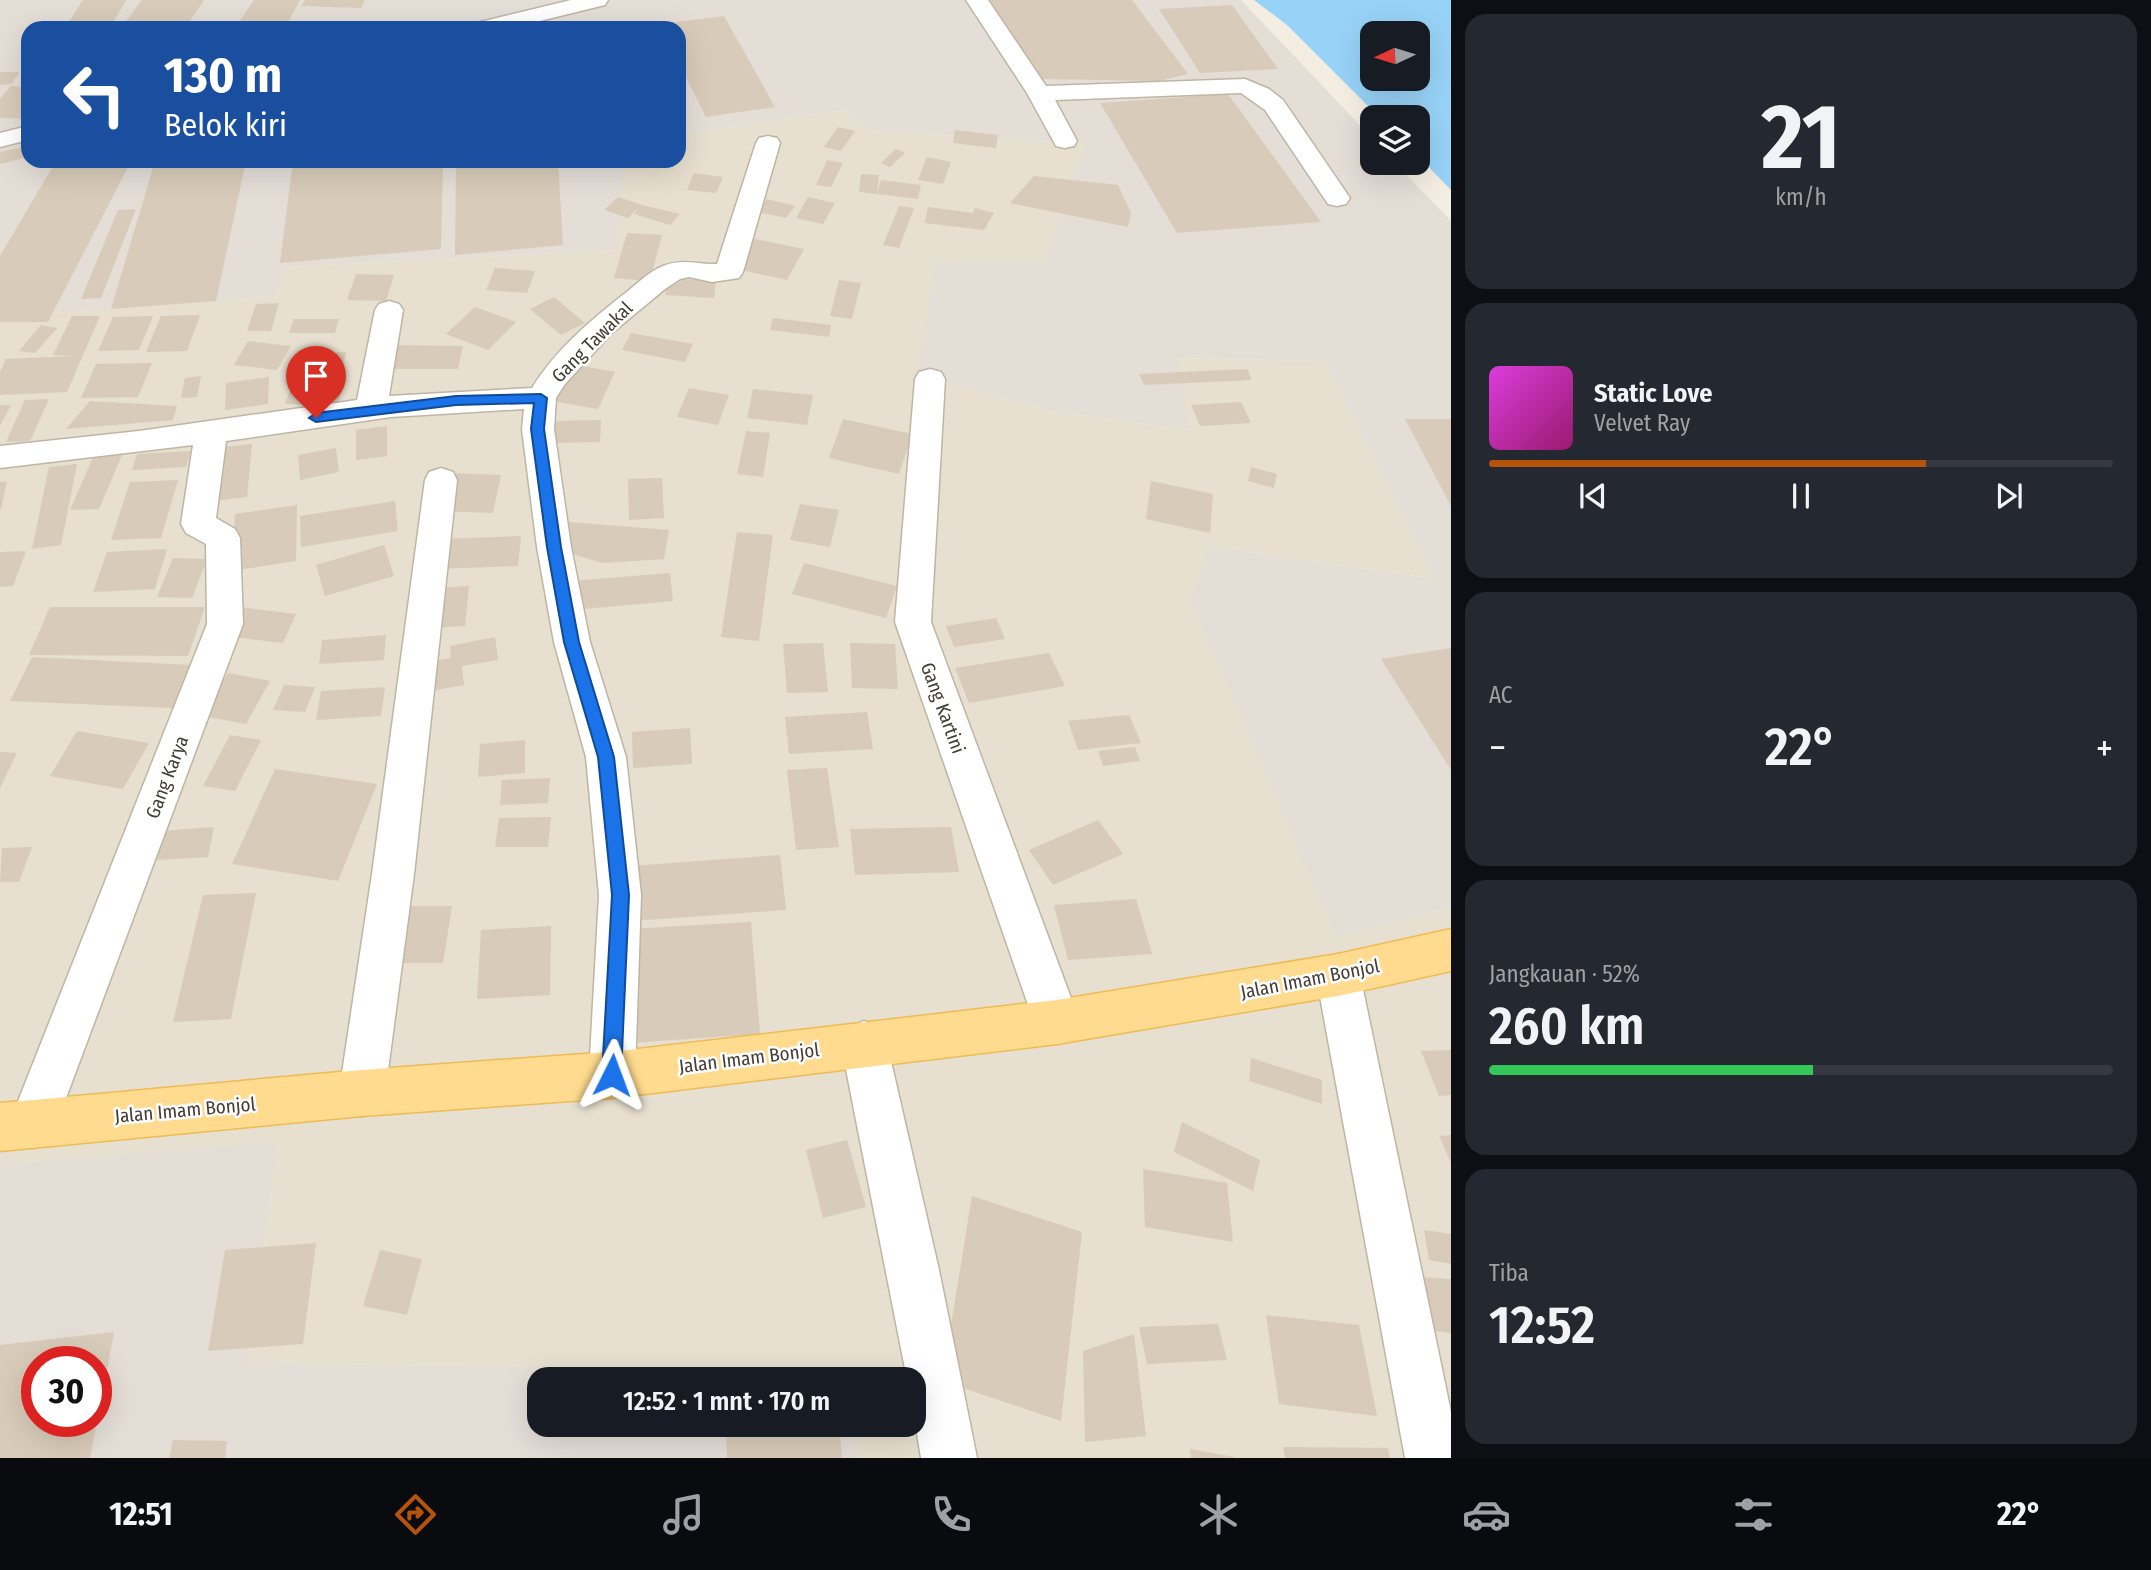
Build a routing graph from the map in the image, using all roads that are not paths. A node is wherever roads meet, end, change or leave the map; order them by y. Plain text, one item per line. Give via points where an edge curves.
1 (597, 0) edge
2 (976, 0) edge
3 (512, 21) edge
4 (1039, 93) junction
5 (21, 136) edge
6 (0, 140) edge
7 (1065, 141) dead end
8 (768, 143) dead end
9 (1337, 198) dead end
10 (389, 310) dead end
11 (930, 379) dead end
12 (541, 398) junction
13 (371, 409) junction
14 (211, 433) junction
15 (0, 457) edge
16 (440, 480) dead end
17 (1451, 950) edge
18 (1338, 975) junction
19 (1057, 1022) junction
20 (864, 1044) junction
21 (612, 1075) junction
22 (362, 1093) junction
23 (17, 1126) edge
24 (949, 1458) edge
25 (1433, 1458) edge

1 - 3 street
2 - 4 street
4 - 7 street
4 - 9 street via 1245,86 1273,105
5 - 6 street
8 - 12 street, Gang Tawakal via 729,272 689,269 672,272 655,283 602,326 554,377
10 - 13 street
11 - 19 street, Gang Kartini via 913,622
12 - 13 street
12 - 21 street, Gang Tawakal via 538,429 556,560 572,642 606,757 620,895
13 - 14 street
14 - 15 street
14 - 23 street, Gang Karya via 198,524 223,538 225,624
16 - 22 street
17 - 18 main road, Jalan Imam Bonjol
18 - 19 main road, Jalan Imam Bonjol
18 - 25 street
19 - 20 main road, Jalan Imam Bonjol
20 - 21 main road, Jalan Imam Bonjol
20 - 24 street via 914,1270
21 - 22 main road, Jalan Imam Bonjol
22 - 23 main road, Jalan Imam Bonjol

